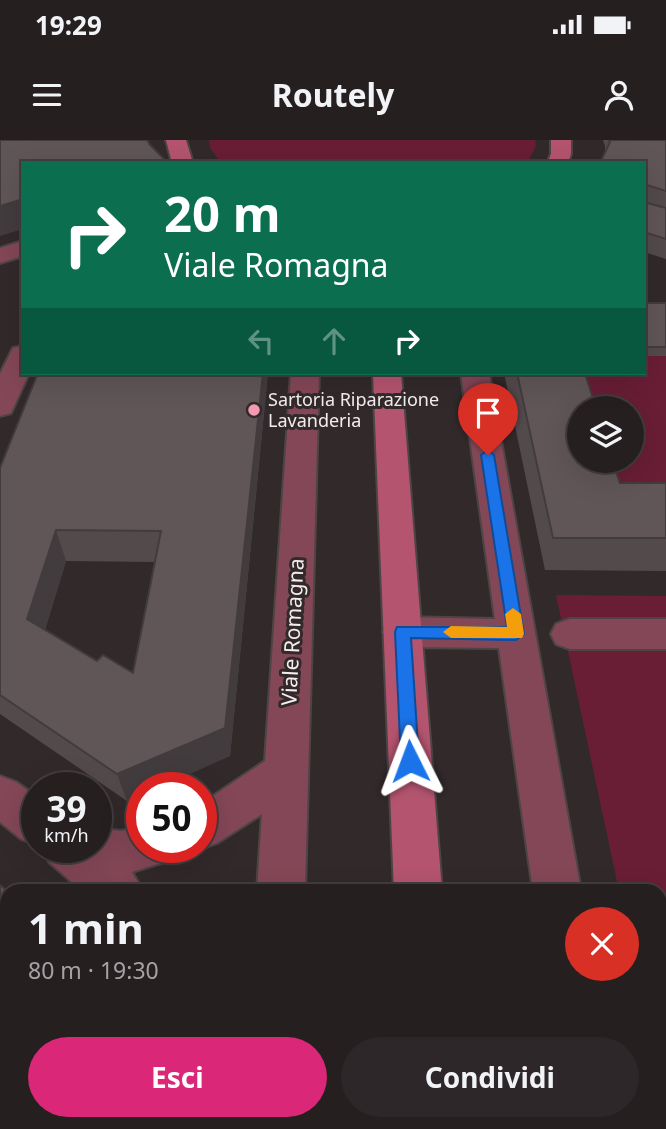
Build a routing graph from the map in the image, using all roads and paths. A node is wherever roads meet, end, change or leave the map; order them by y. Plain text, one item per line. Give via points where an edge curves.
1 (176, 140) edge
2 (561, 140) edge
3 (182, 161) edge
4 (558, 161) edge
5 (21, 249) edge
6 (0, 256) edge
7 (21, 359) edge
8 (305, 375) edge
9 (387, 375) edge
10 (475, 375) edge
11 (0, 407) edge
12 (402, 632) junction
13 (516, 634) junction
14 (570, 634) dead end
15 (666, 634) edge
16 (286, 771) junction
17 (217, 819) edge
18 (85, 863) edge
19 (110, 884) edge
20 (281, 884) edge
21 (418, 884) edge
22 (556, 884) edge

1 - 3 main road
2 - 4 main road
5 - 6 street
7 - 11 street
8 - 16 street, Viale Romagna
9 - 12 main road
10 - 13 street
12 - 13 street
12 - 21 main road
13 - 22 street
14 - 15 street
16 - 17 street
16 - 20 street, Viale Romagna
18 - 19 street

